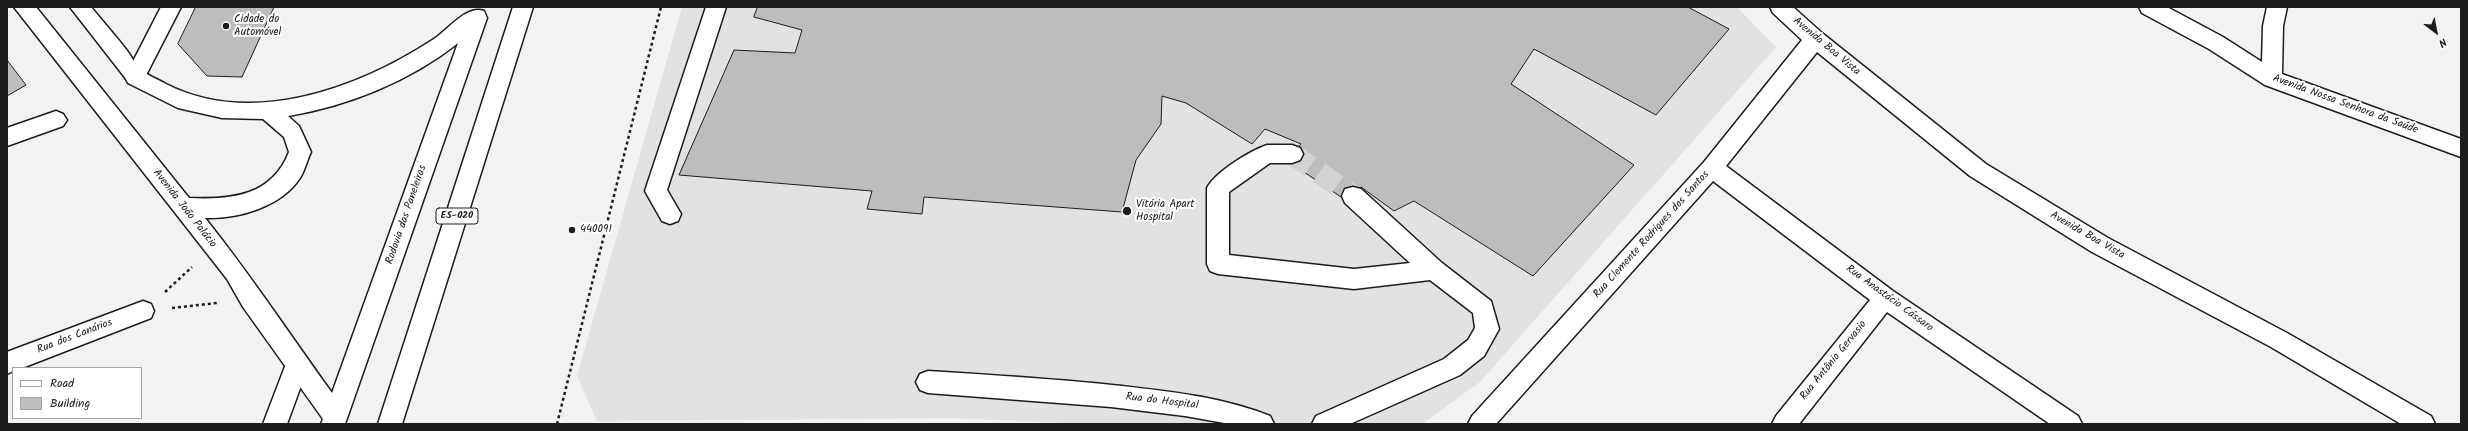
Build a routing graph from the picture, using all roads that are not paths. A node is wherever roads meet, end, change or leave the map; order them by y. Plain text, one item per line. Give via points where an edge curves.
1 (24, 7) edge
2 (80, 7) edge
3 (171, 7) edge
4 (523, 7) edge
5 (716, 7) edge
6 (1780, 7) edge
7 (2149, 7) edge
8 (2276, 7) edge
9 (479, 12) edge
10 (1815, 40) junction
11 (135, 77) junction
12 (2272, 79) junction
13 (267, 110) junction
14 (56, 120) dead end
15 (7, 137) edge
16 (2461, 148) edge
17 (1292, 154) tunnel mouth
18 (1712, 168) junction
19 (1353, 196) tunnel mouth
20 (184, 207) junction
21 (670, 214) dead end
22 (1434, 270) junction
23 (1885, 298) junction
24 (143, 311) road end
25 (7, 363) edge
26 (297, 364) junction
27 (982, 373) dead end
28 (928, 382) dead end
29 (1061, 391) junction
30 (334, 420) edge
31 (275, 424) edge
32 (390, 424) edge
33 (1262, 424) edge
34 (1324, 424) edge
35 (1480, 424) edge
36 (1784, 424) edge
37 (2070, 424) edge
38 (2423, 424) edge

1 - 20 street, Avenida João Palácio
2 - 11 street
3 - 11 street
4 - 32 street, ES-020
5 - 21 street via 656,191
6 - 10 street, Avenida Boa Vista
7 - 12 street, Avenida Nossa Senhora da Saúde via 2216,43
8 - 12 street
9 - 13 street via 454,37 427,56 366,87 300,105
9 - 30 street, Rodovia das Paneleiras
10 - 18 street, Rua Clemente Rodrigues dos Santos
10 - 38 street, Avenida Boa Vista via 1978,170 2100,245 2280,340
11 - 13 street via 155,90 206,107
12 - 16 street, Avenida Nossa Senhora da Saúde
13 - 20 street via 292,132 300,152 292,172 274,189 247,204 221,209
14 - 15 street
17 - 22 street via 1267,154 1218,188 1218,264 1354,279
18 - 23 street, Rua Anastácio Cássaro
18 - 35 street, Rua Clemente Rodrigues dos Santos
19 - 22 street
20 - 26 street, Avenida João Palácio via 235,272 251,300
22 - 34 street via 1483,308 1487,329 1476,348 1452,367
23 - 36 street, Rua Antônio Gervasio
23 - 37 street, Rua Anastácio Cássaro
24 - 25 street, Rua dos Canários
26 - 30 street, Avenida João Palácio
26 - 31 street
27 - 29 street, Rua do Hospital
28 - 29 street, Rua do Hospital
29 - 33 street, Rua do Hospital via 1198,406

